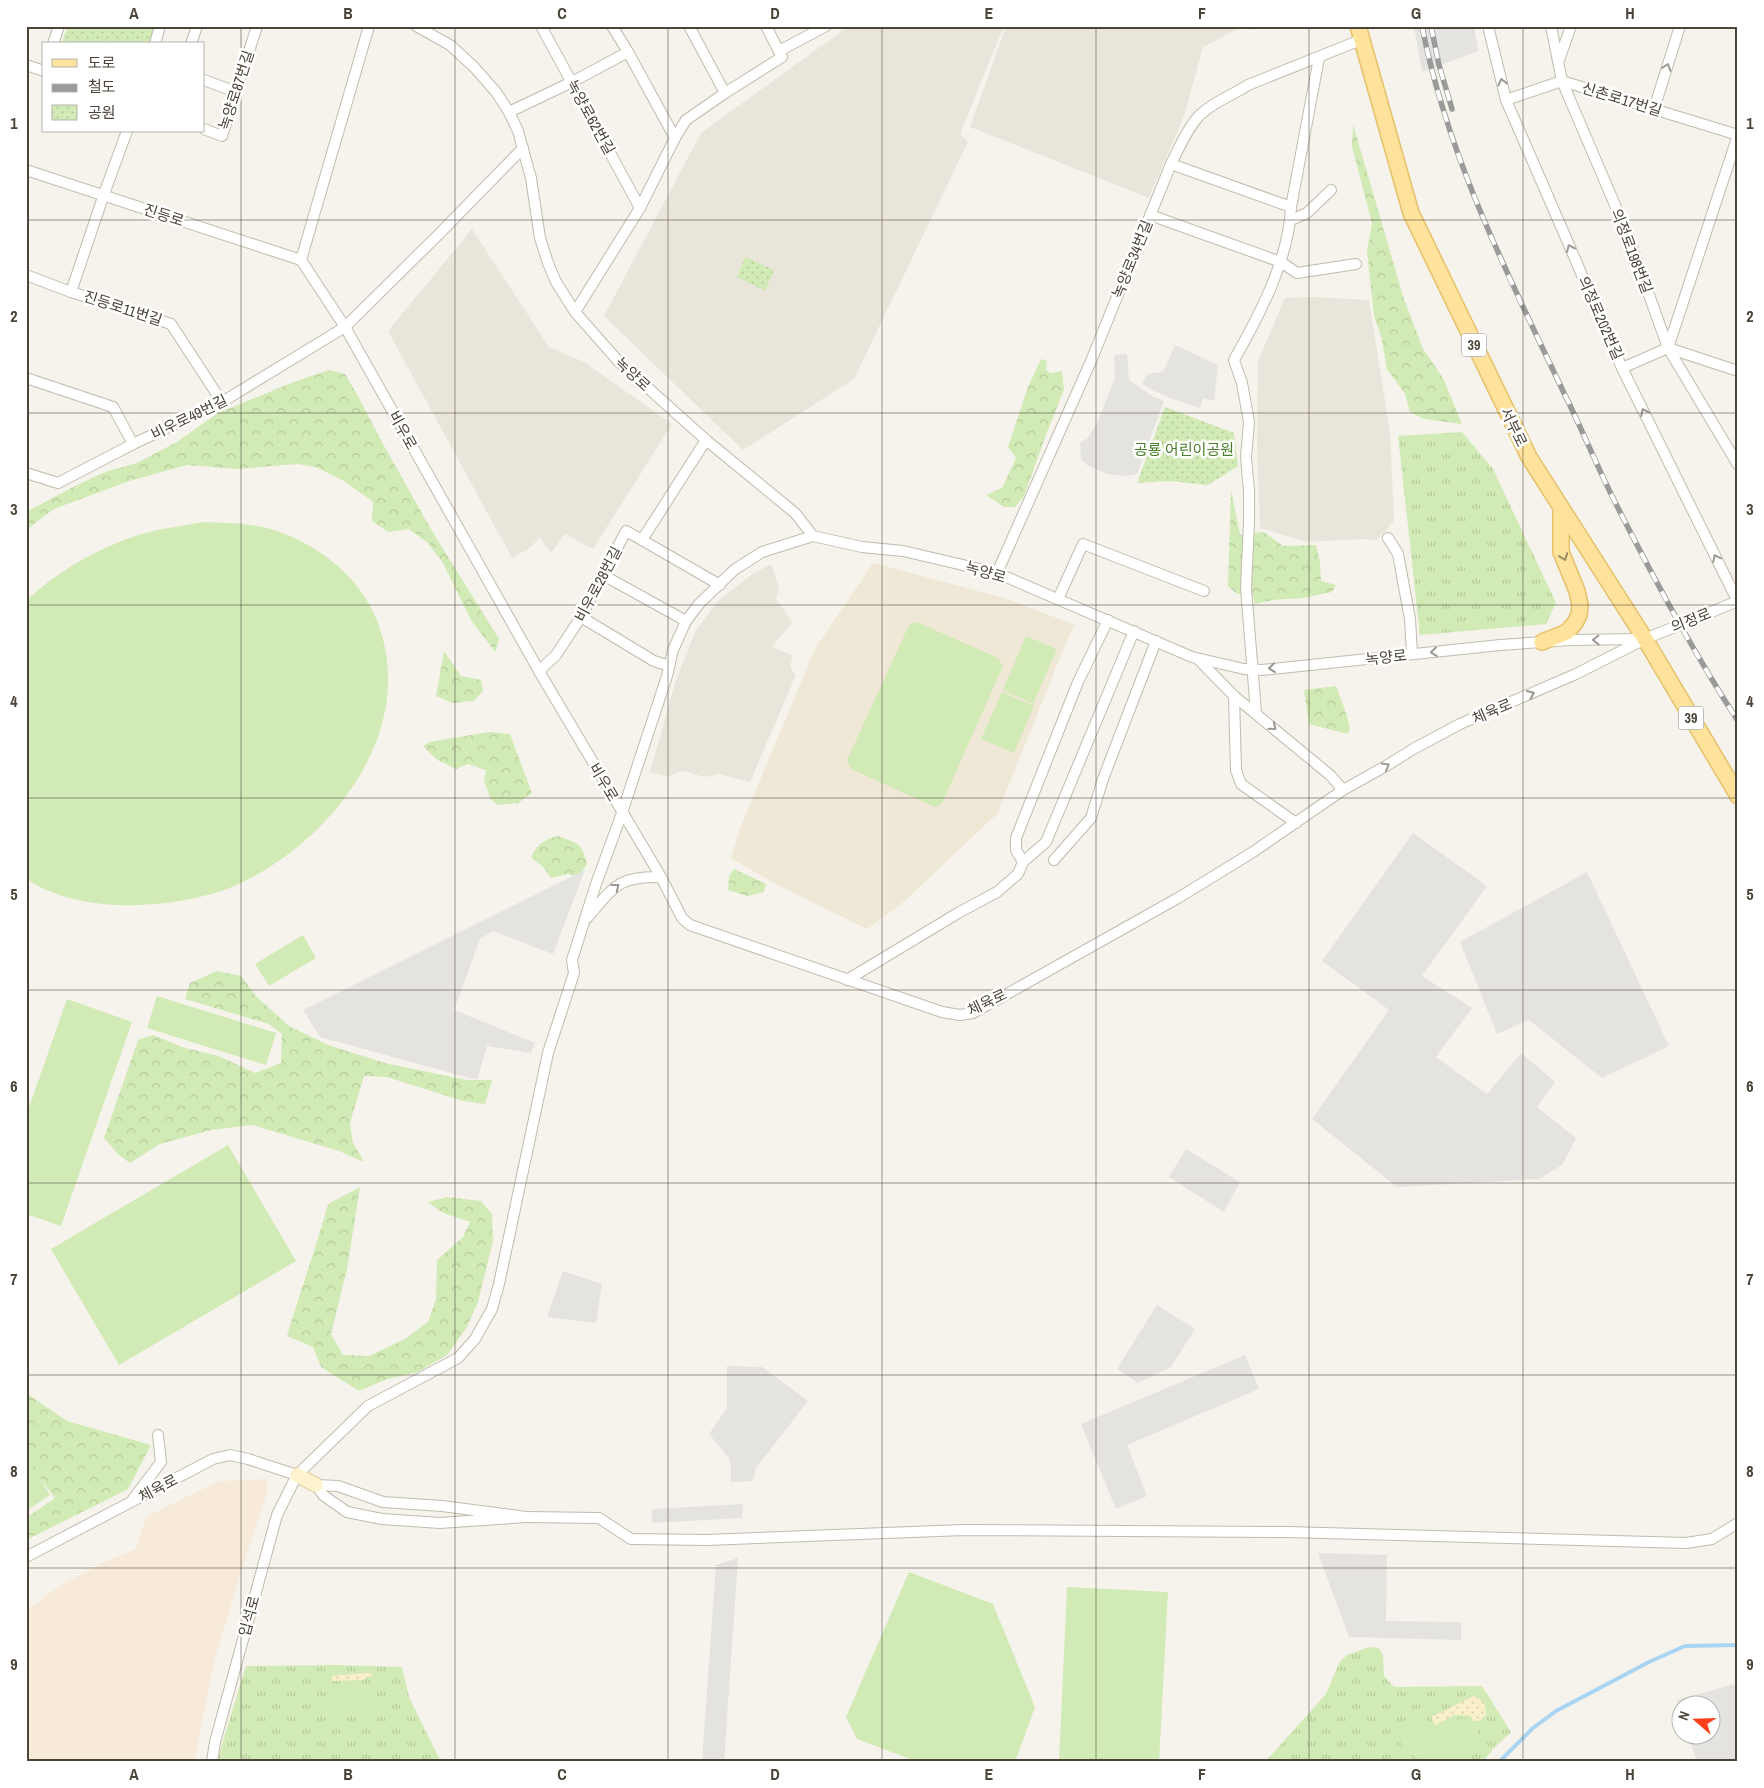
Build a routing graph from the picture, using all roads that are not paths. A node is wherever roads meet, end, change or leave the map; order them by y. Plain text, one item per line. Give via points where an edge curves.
1 (59, 26) edge
2 (160, 26) edge
3 (197, 26) edge
4 (257, 26) edge
5 (368, 26) edge
6 (541, 26) edge
7 (612, 26) edge
8 (689, 26) edge
9 (766, 26) edge
10 (826, 26) edge
11 (1488, 26) edge
12 (1551, 26) edge
13 (1571, 26) edge
14 (1680, 26) edge
15 (420, 27) edge
16 (1361, 32) edge
17 (54, 42) edge
18 (156, 42) edge
19 (192, 42) edge
20 (779, 51) junction
21 (628, 52) junction
22 (1319, 58) junction
23 (1558, 61) junction
24 (26, 65) edge
25 (42, 69) edge
26 (205, 80) edge
27 (1562, 80) junction
28 (572, 82) junction
29 (236, 92) junction
30 (726, 93) junction
31 (1506, 100) junction
32 (1654, 109) junction
33 (509, 112) junction
34 (205, 129) edge
35 (127, 132) edge
36 (1738, 135) edge
37 (675, 138) junction
38 (523, 148) junction
39 (1171, 164) junction
40 (26, 170) edge
41 (1331, 190) dead end
42 (104, 194) junction
43 (1291, 207) junction
44 (640, 208) junction
45 (1150, 215) junction
46 (1291, 220) junction
47 (302, 260) junction
48 (1281, 262) junction
49 (1356, 264) dead end
50 (26, 275) edge
51 (71, 292) junction
52 (575, 312) junction
53 (345, 327) junction
54 (1668, 348) junction
55 (1622, 368) junction
56 (1738, 371) edge
57 (26, 378) edge
58 (222, 402) junction
59 (706, 440) junction
60 (133, 444) junction
61 (1738, 465) edge
62 (26, 473) edge
63 (1561, 508) junction
64 (813, 536) junction
65 (1388, 538) dead end
66 (642, 540) junction
67 (997, 573) junction
68 (603, 575) junction
69 (720, 585) junction
70 (1204, 591) dead end
71 (1058, 598) junction
72 (1738, 601) edge
73 (581, 617) junction
74 (1108, 620) junction
75 (686, 621) junction
76 (1134, 631) junction
77 (1645, 639) junction
78 (1156, 641) junction
79 (1542, 642) junction
80 (1412, 654) junction
81 (1198, 659) junction
82 (669, 666) junction
83 (1252, 670) junction
84 (538, 671) junction
85 (1234, 696) junction
86 (1256, 713) junction
87 (1343, 790) junction
88 (1738, 796) edge
89 (622, 813) junction
90 (1296, 823) junction
91 (1054, 860) dead end
92 (1023, 862) junction
93 (661, 877) junction
94 (584, 922) junction
95 (847, 980) junction
96 (158, 1435) dead end
97 (297, 1475) junction
98 (316, 1485) junction
99 (131, 1502) junction
100 (526, 1516) junction
101 (1738, 1523) edge
102 (26, 1558) edge
103 (212, 1762) edge

1 - 17 street
2 - 18 street
3 - 19 street
4 - 29 street, 녹양로87번길
5 - 47 street
6 - 28 street, 녹양로62번길
7 - 21 street
8 - 30 street
9 - 20 street
10 - 20 street
31 -> 11 street, 의정로202번길
12 - 23 street, 의정로198번길
13 - 23 street
32 -> 14 street
15 - 33 street, 녹양로 via 450,45 474,67
16 - 22 street, 녹양로34번길
16 - 63 main road, 서부로 / 39 via 1418,231 1529,457
20 - 30 street via 782,57
21 - 28 street
21 - 37 street
22 - 39 street, 녹양로34번길 via 1248,85 1200,114
22 - 43 street
23 - 27 street, 의정로198번길
24 - 25 street
26 - 29 street
27 - 31 street, 신촌로17번길
27 - 32 street, 신촌로17번길
27 - 54 street, 의정로198번길 via 1626,233
28 - 33 street
28 - 44 street, 녹양로62번길
29 - 34 street, 녹양로87번길 via 222,136
30 - 37 street via 686,120
55 -> 31 street, 의정로202번길
32 - 36 street, 신촌로17번길
33 - 38 street, 녹양로
35 - 42 street
36 - 54 street
37 - 44 street
38 - 52 street, 녹양로 via 540,238 556,282
38 - 53 street
39 - 43 street
39 - 45 street, 녹양로34번길
40 - 42 street, 진등로
41 - 46 street via 1307,214
42 - 47 street, 진등로
42 - 51 street, 진등로11번길
43 - 46 street
44 - 52 street
45 - 48 street
45 - 67 street, 녹양로34번길 via 1091,361
46 - 48 street
47 - 53 street, 비우로
48 - 49 street via 1297,273
48 - 83 street via 1234,360 1249,422 1246,457 1250,514 1246,588
50 - 51 street, 진등로11번길
51 - 58 street, 진등로11번길 via 171,324
52 - 59 street, 녹양로 via 619,362
53 - 58 street, 비우로49번길
53 - 84 street, 비우로
54 - 55 street
54 - 56 street
54 - 61 street, 의정로198번길
72 -> 55 street, 의정로202번길
57 - 60 street via 114,407
58 - 60 street, 비우로49번길
59 - 64 street, 녹양로 via 795,513
59 - 66 street, 비우로28번길
60 - 62 street, 비우로49번길 via 58,483
63 - 77 main road, 서부로 / 39
63 -> 79 main road via 1561,552 1580,605 1575,623 1568,632
64 - 67 street, 녹양로 via 862,547 903,550
64 - 69 street, 입석로 via 762,552 734,570
65 - 80 street via 1398,554 1410,619
66 - 68 street, 비우로28번길 via 626,531
66 - 69 street
67 - 71 street, 녹양로
68 - 73 street, 비우로28번길
68 - 75 street
69 - 75 street, 입석로
70 - 71 street via 1083,544
71 - 74 street, 녹양로
72 - 77 street, 의정로
73 - 82 street via 654,661
73 - 84 street, 비우로28번길 via 556,655
74 - 76 street, 녹양로
74 - 92 street via 1078,682 1016,838 1016,850
75 - 82 street, 입석로
76 - 78 street, 녹양로
76 - 92 street via 1046,842
77 -> 79 street, 녹양로
87 -> 77 street, 체육로 via 1460,724 1576,674
77 - 88 main road, 서부로 / 39
78 - 81 street, 녹양로
78 - 91 street via 1091,818
79 -> 80 street, 녹양로
80 -> 83 street, 녹양로
81 - 83 street, 녹양로
81 - 85 street
82 - 89 street, 입석로
83 - 86 street
84 - 89 street, 비우로
85 - 86 street
85 - 90 street via 1236,770 1241,784
86 -> 87 street via 1330,775
87 - 90 street, 체육로
89 - 93 street, 체육로
89 - 94 street, 입석로
90 - 95 street, 체육로 via 1178,898 973,1013 942,1012
92 - 95 street via 1018,874 997,892
94 -> 93 street via 615,886 637,877
93 - 95 street, 체육로 via 682,918 690,925
94 - 97 street, 입석로 via 572,960 574,973 548,1054 492,1309 475,1340 458,1358 368,1406
96 - 99 street via 161,1462
97 - 98 street
97 - 99 street, 체육로 via 230,1455 213,1459
97 - 103 street, 입석로 via 277,1514
98 - 100 street via 338,1486 383,1502
98 - 100 street via 323,1495 347,1512 382,1519 440,1523
99 - 102 street, 체육로
100 - 101 street via 599,1518 631,1539 707,1540 983,1530 1287,1532 1686,1542 1712,1539

